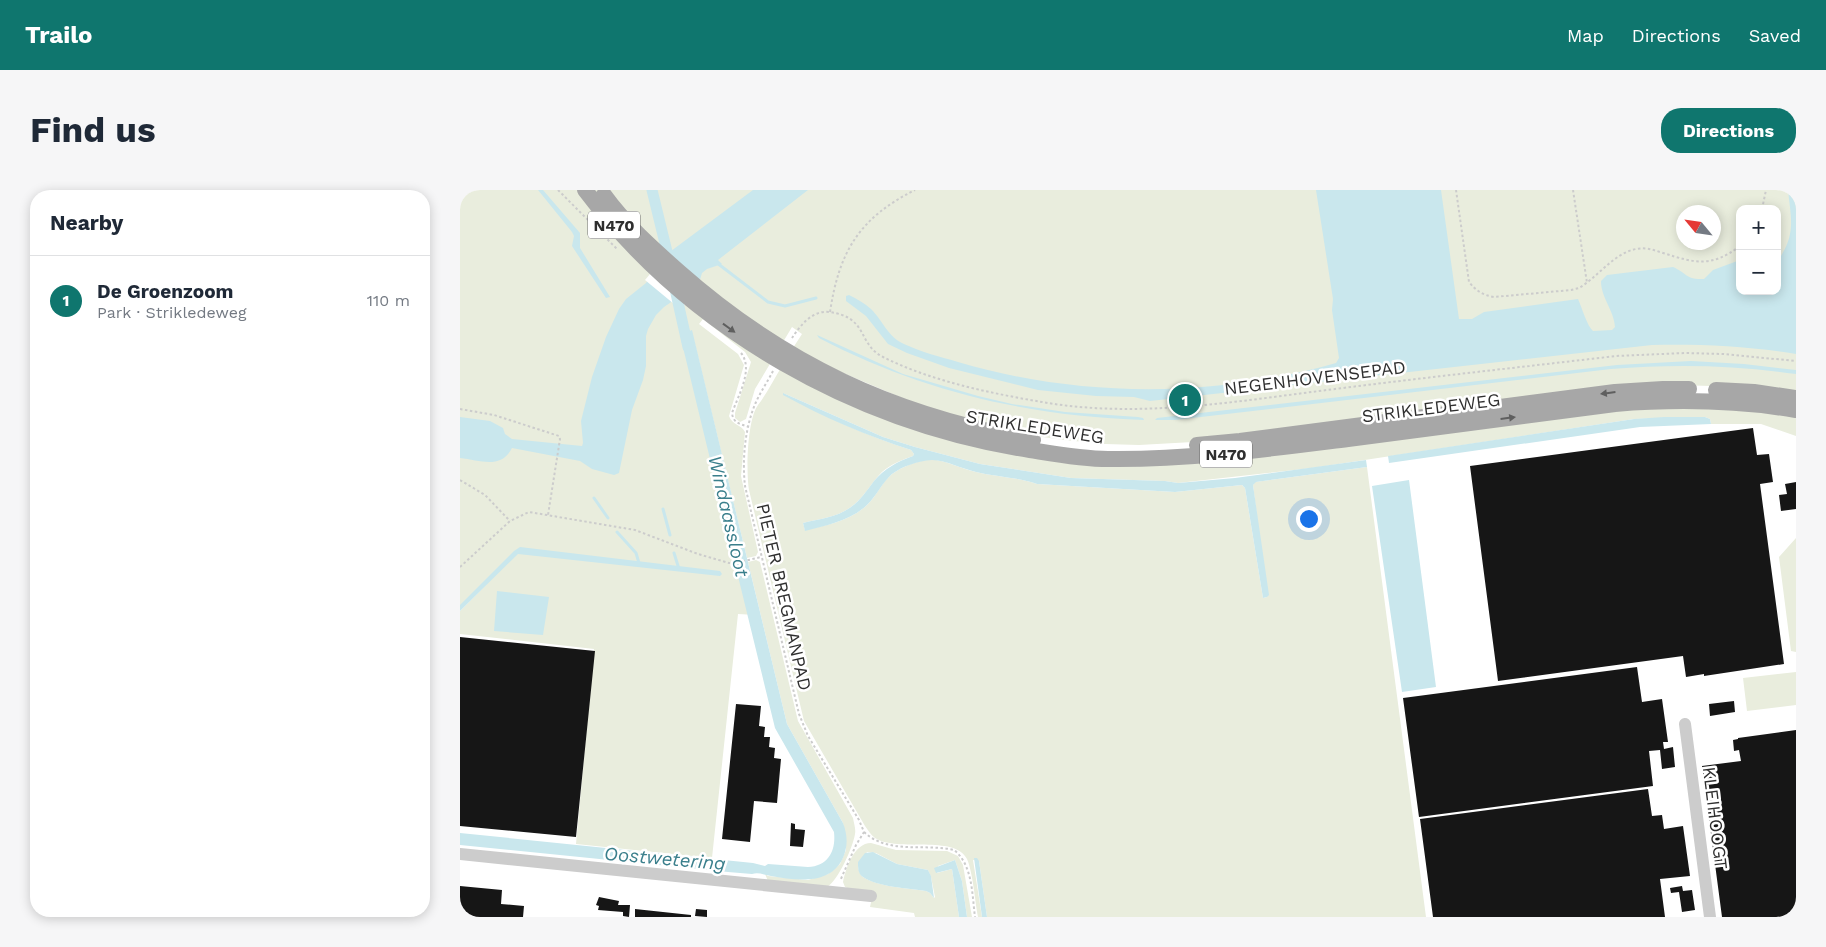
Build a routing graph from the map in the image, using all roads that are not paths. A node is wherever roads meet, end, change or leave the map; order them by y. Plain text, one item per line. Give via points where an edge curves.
1 (586, 190) edge
2 (600, 190) edge
3 (650, 254) junction
4 (694, 293) junction
5 (1796, 398) edge
6 (1796, 410) edge
7 (1685, 724) dead end
8 (460, 854) edge
9 (871, 896) dead end
10 (1710, 917) edge

1 - 3 main road, STRIKLEDEWEG / N470 via 601,211
2 - 3 main road, STRIKLEDEWEG / N470
3 - 4 main road, STRIKLEDEWEG / N470
5 -> 4 main road, STRIKLEDEWEG / N470 via 1708,390 1625,391 1166,448 1056,444 954,423 882,400 822,372 763,337 714,302
4 -> 6 main road, STRIKLEDEWEG / N470 via 707,312 758,348 817,382 877,410 951,434 1056,455 1105,459 1243,452 1660,400 1754,404
7 - 10 street, KLEIHOOGT
8 - 9 street

